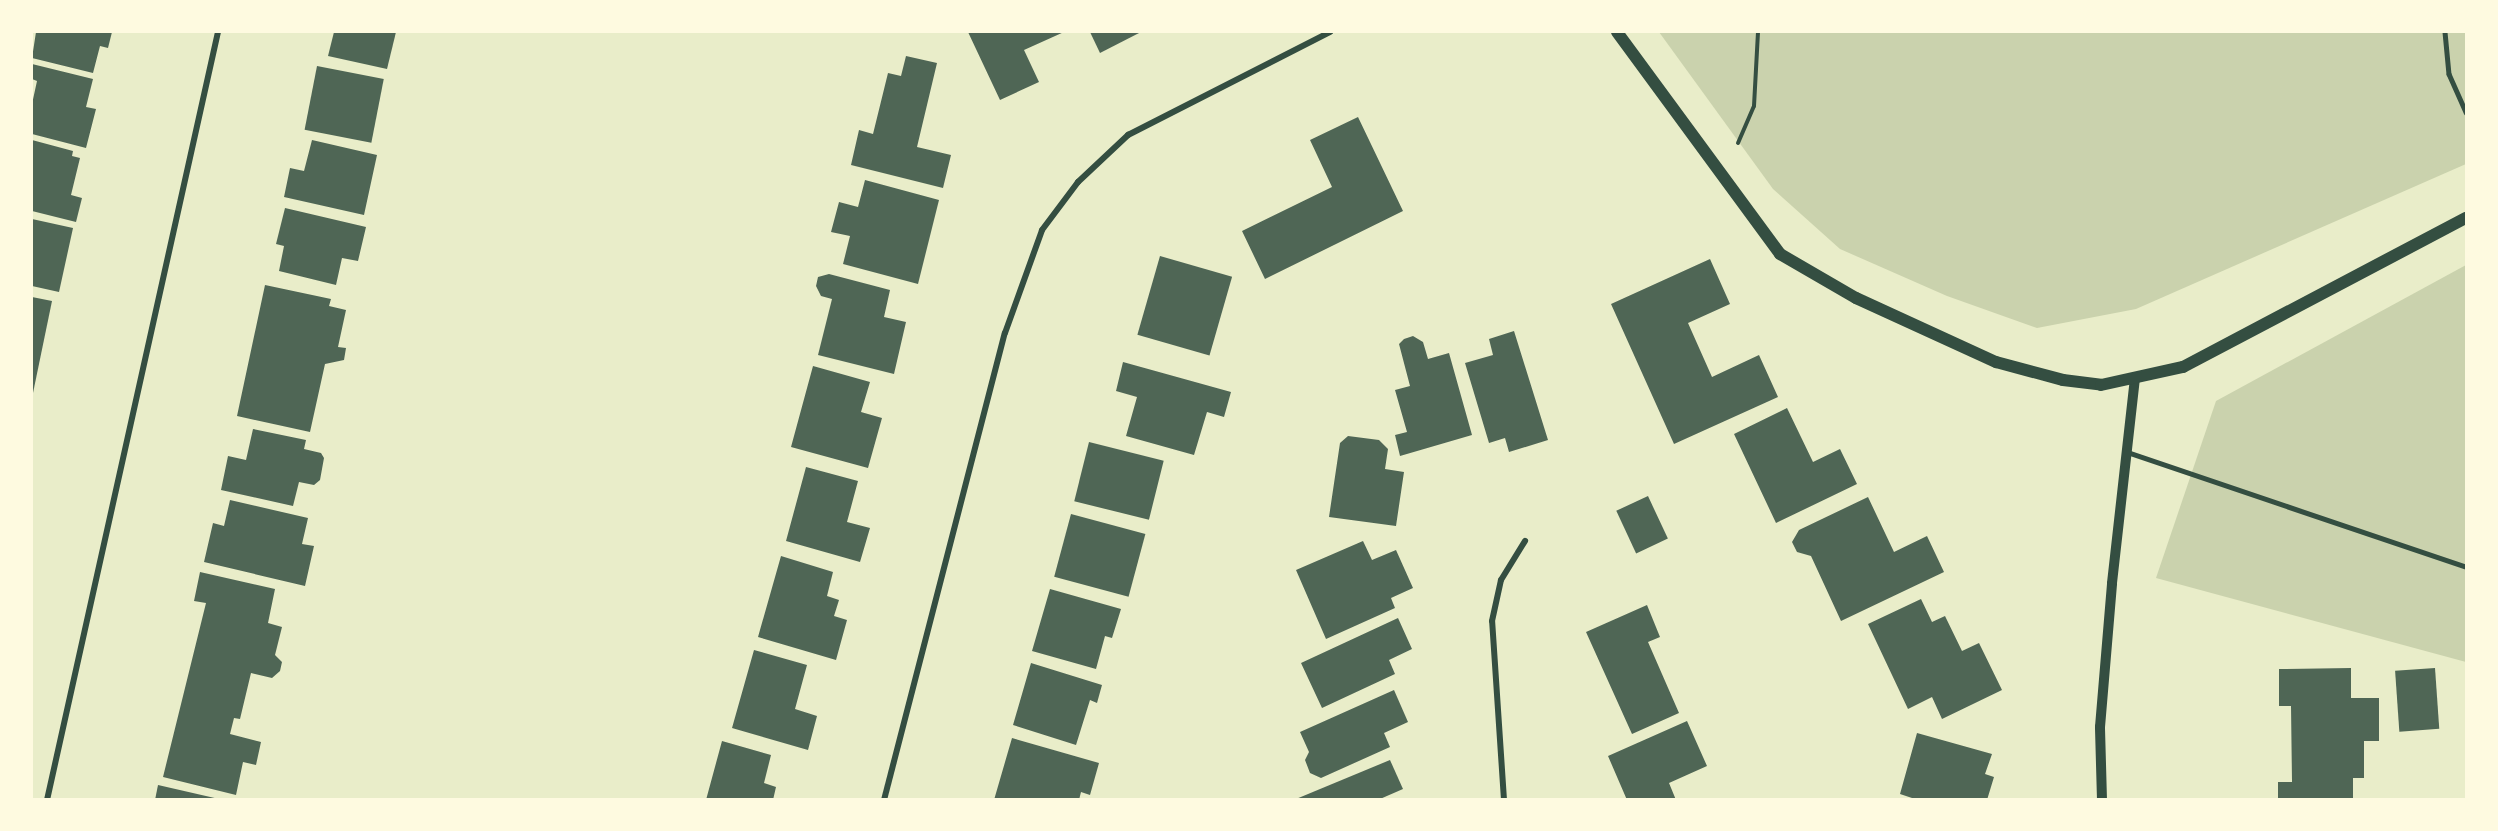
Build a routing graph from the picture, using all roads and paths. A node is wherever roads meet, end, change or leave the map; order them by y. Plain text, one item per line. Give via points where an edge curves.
1 (218, 32) edge
2 (1330, 32) edge
3 (1617, 32) edge
4 (1758, 32) edge
5 (2445, 32) edge
6 (2466, 112) edge
7 (1724, 177) junction
8 (2466, 218) edge
9 (2135, 380) junction
10 (2127, 452) junction
11 (1525, 541) dead end
12 (2466, 567) edge
13 (47, 800) edge
14 (884, 800) edge
15 (1504, 800) edge
16 (2102, 800) edge

1 - 13 street
2 - 14 street via 1128,135 1078,182 1042,230 1005,333
3 - 7 main road
4 - 7 path via 1754,106
5 - 6 lane via 2449,74
7 - 9 main road via 1780,254 1856,298 1996,362 2063,380 2101,385
8 - 9 main road via 2183,367
9 - 10 street
10 - 12 lane
10 - 16 street via 2100,727
11 - 15 street via 1502,580 1492,621

